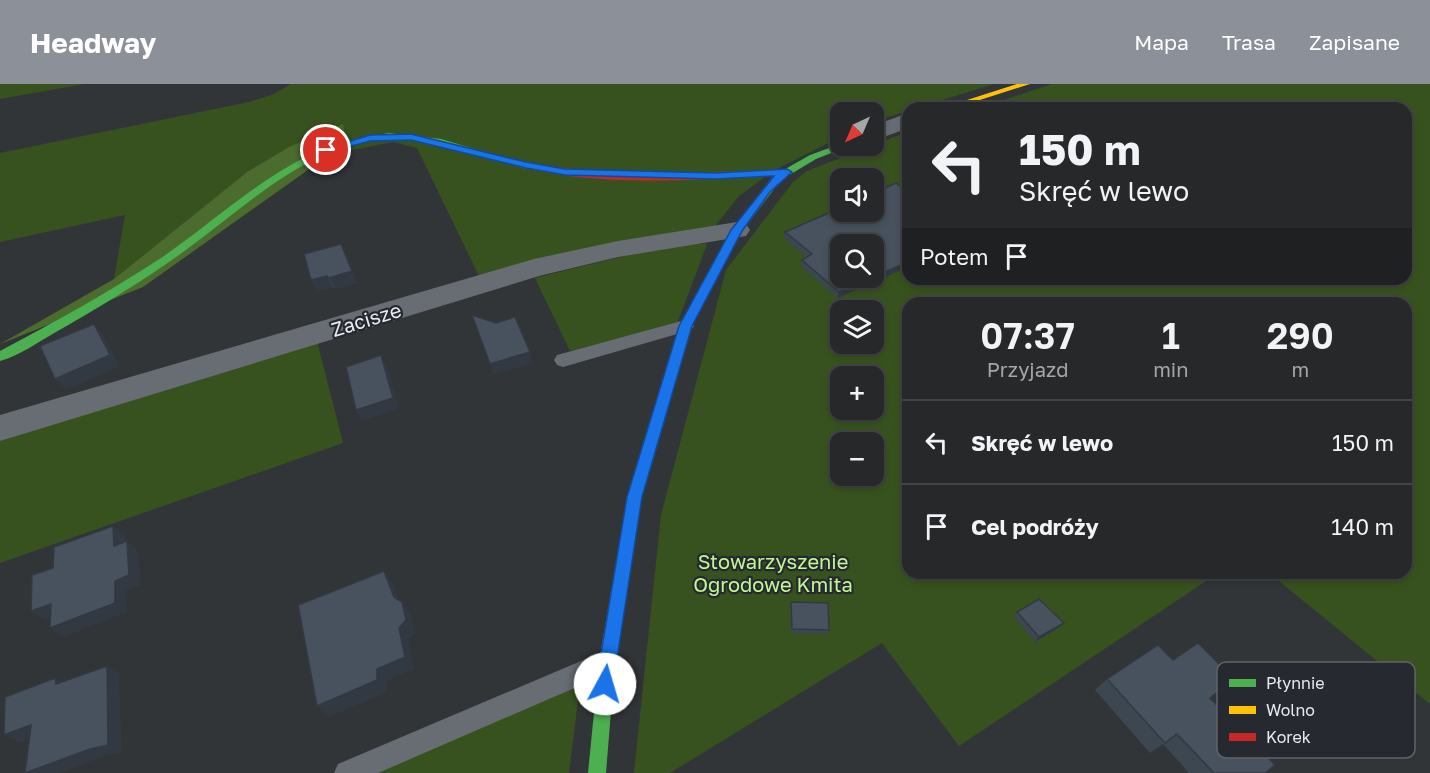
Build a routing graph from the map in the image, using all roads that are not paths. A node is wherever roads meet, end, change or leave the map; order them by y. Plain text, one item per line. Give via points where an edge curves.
1 (1026, 84) edge
2 (966, 102) edge
3 (902, 122) edge
4 (884, 130) edge
5 (830, 151) edge
6 (787, 172) junction
7 (737, 230) junction
8 (686, 326) junction
9 (0, 357) edge
10 (563, 360) dead end
11 (0, 428) edge
12 (607, 662) junction
13 (346, 773) edge
14 (597, 773) edge

1 - 2 street
3 - 4 street
5 - 6 street
6 - 7 street via 770,186
6 - 9 street via 715,176 587,174 543,169 426,139 384,137 356,141 303,160 145,274
7 - 8 street
7 - 11 street, Zacisze via 618,249 534,268
8 - 10 lane
8 - 12 street via 634,497
12 - 13 lane
12 - 14 street

